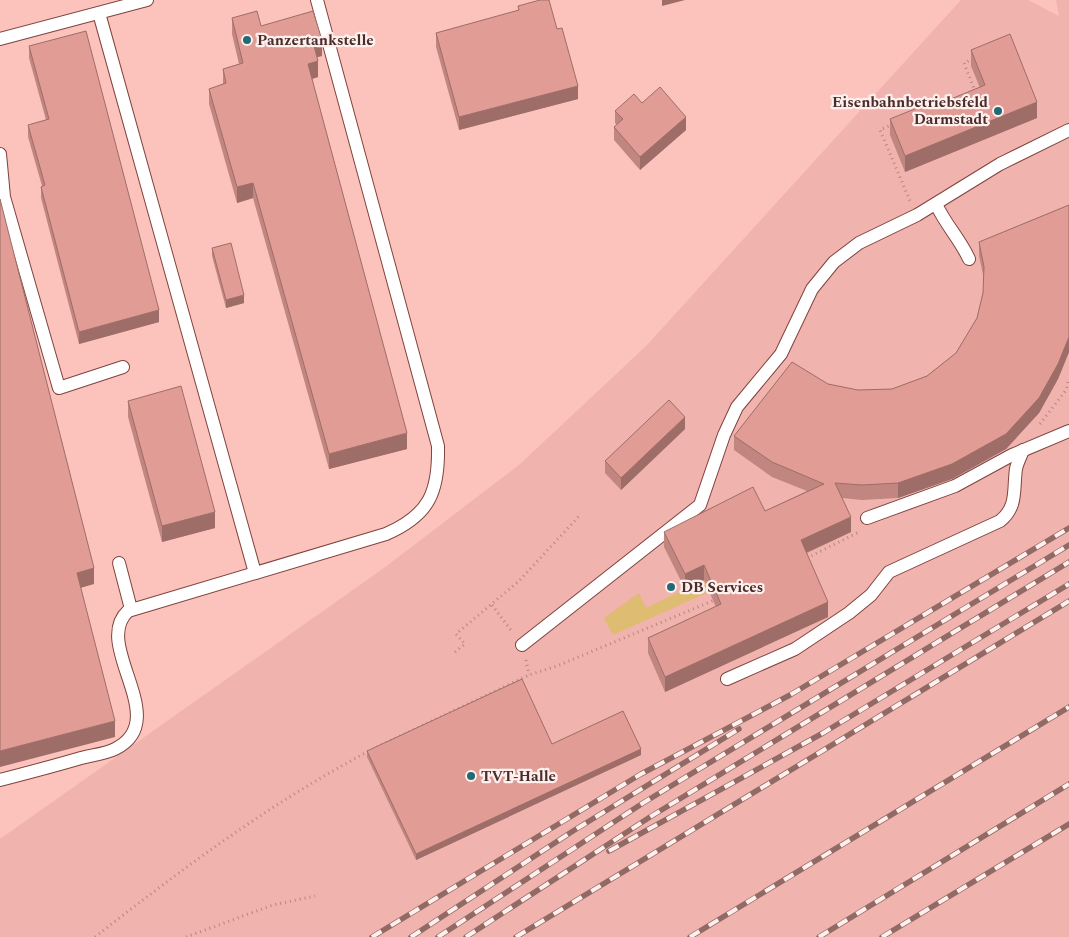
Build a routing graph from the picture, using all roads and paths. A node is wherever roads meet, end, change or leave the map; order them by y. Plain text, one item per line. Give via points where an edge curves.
1 (147, 0) edge
2 (317, 0) edge
3 (99, 13) junction
4 (0, 39) edge
5 (980, 56) edge
6 (977, 96) edge
7 (896, 123) edge
8 (1069, 130) edge
9 (0, 154) edge
10 (905, 191) dead end
11 (936, 204) junction
12 (969, 259) dead end
13 (123, 367) dead end
14 (1069, 379) edge
15 (1069, 431) edge
16 (1023, 450) junction
17 (581, 514) dead end
18 (867, 518) joint
19 (806, 559) edge
20 (119, 563) dead end
21 (255, 573) junction
22 (719, 598) edge
23 (132, 609) junction
24 (522, 645) dead end
25 (455, 652) dead end
26 (727, 679) dead end
27 (0, 780) edge
28 (315, 896) dead end
29 (95, 937) edge
30 (186, 937) edge

1 - 3 lane
2 - 21 lane via 438,446 438,467 434,492 420,512 399,528
3 - 4 lane
3 - 21 lane
5 - 6 path via 964,63
7 - 10 path via 880,130
8 - 11 lane via 1000,164
9 - 13 lane via 4,197 59,388
11 - 12 lane
11 - 24 lane via 859,243 834,262 812,289 781,354 737,407 700,504
14 - 16 path via 1066,390
15 - 16 lane
16 - 18 lane via 955,486
16 - 26 lane via 1016,468 1012,505 1000,521 889,572 871,595 842,618 795,649
17 - 25 path via 519,581 456,634 465,644
18 - 19 path via 858,535
20 - 23 lane
21 - 23 lane
22 - 29 path via 529,675 353,760 228,836
23 - 27 lane via 122,615 118,631 138,716 131,737 115,749
28 - 30 path via 273,905

